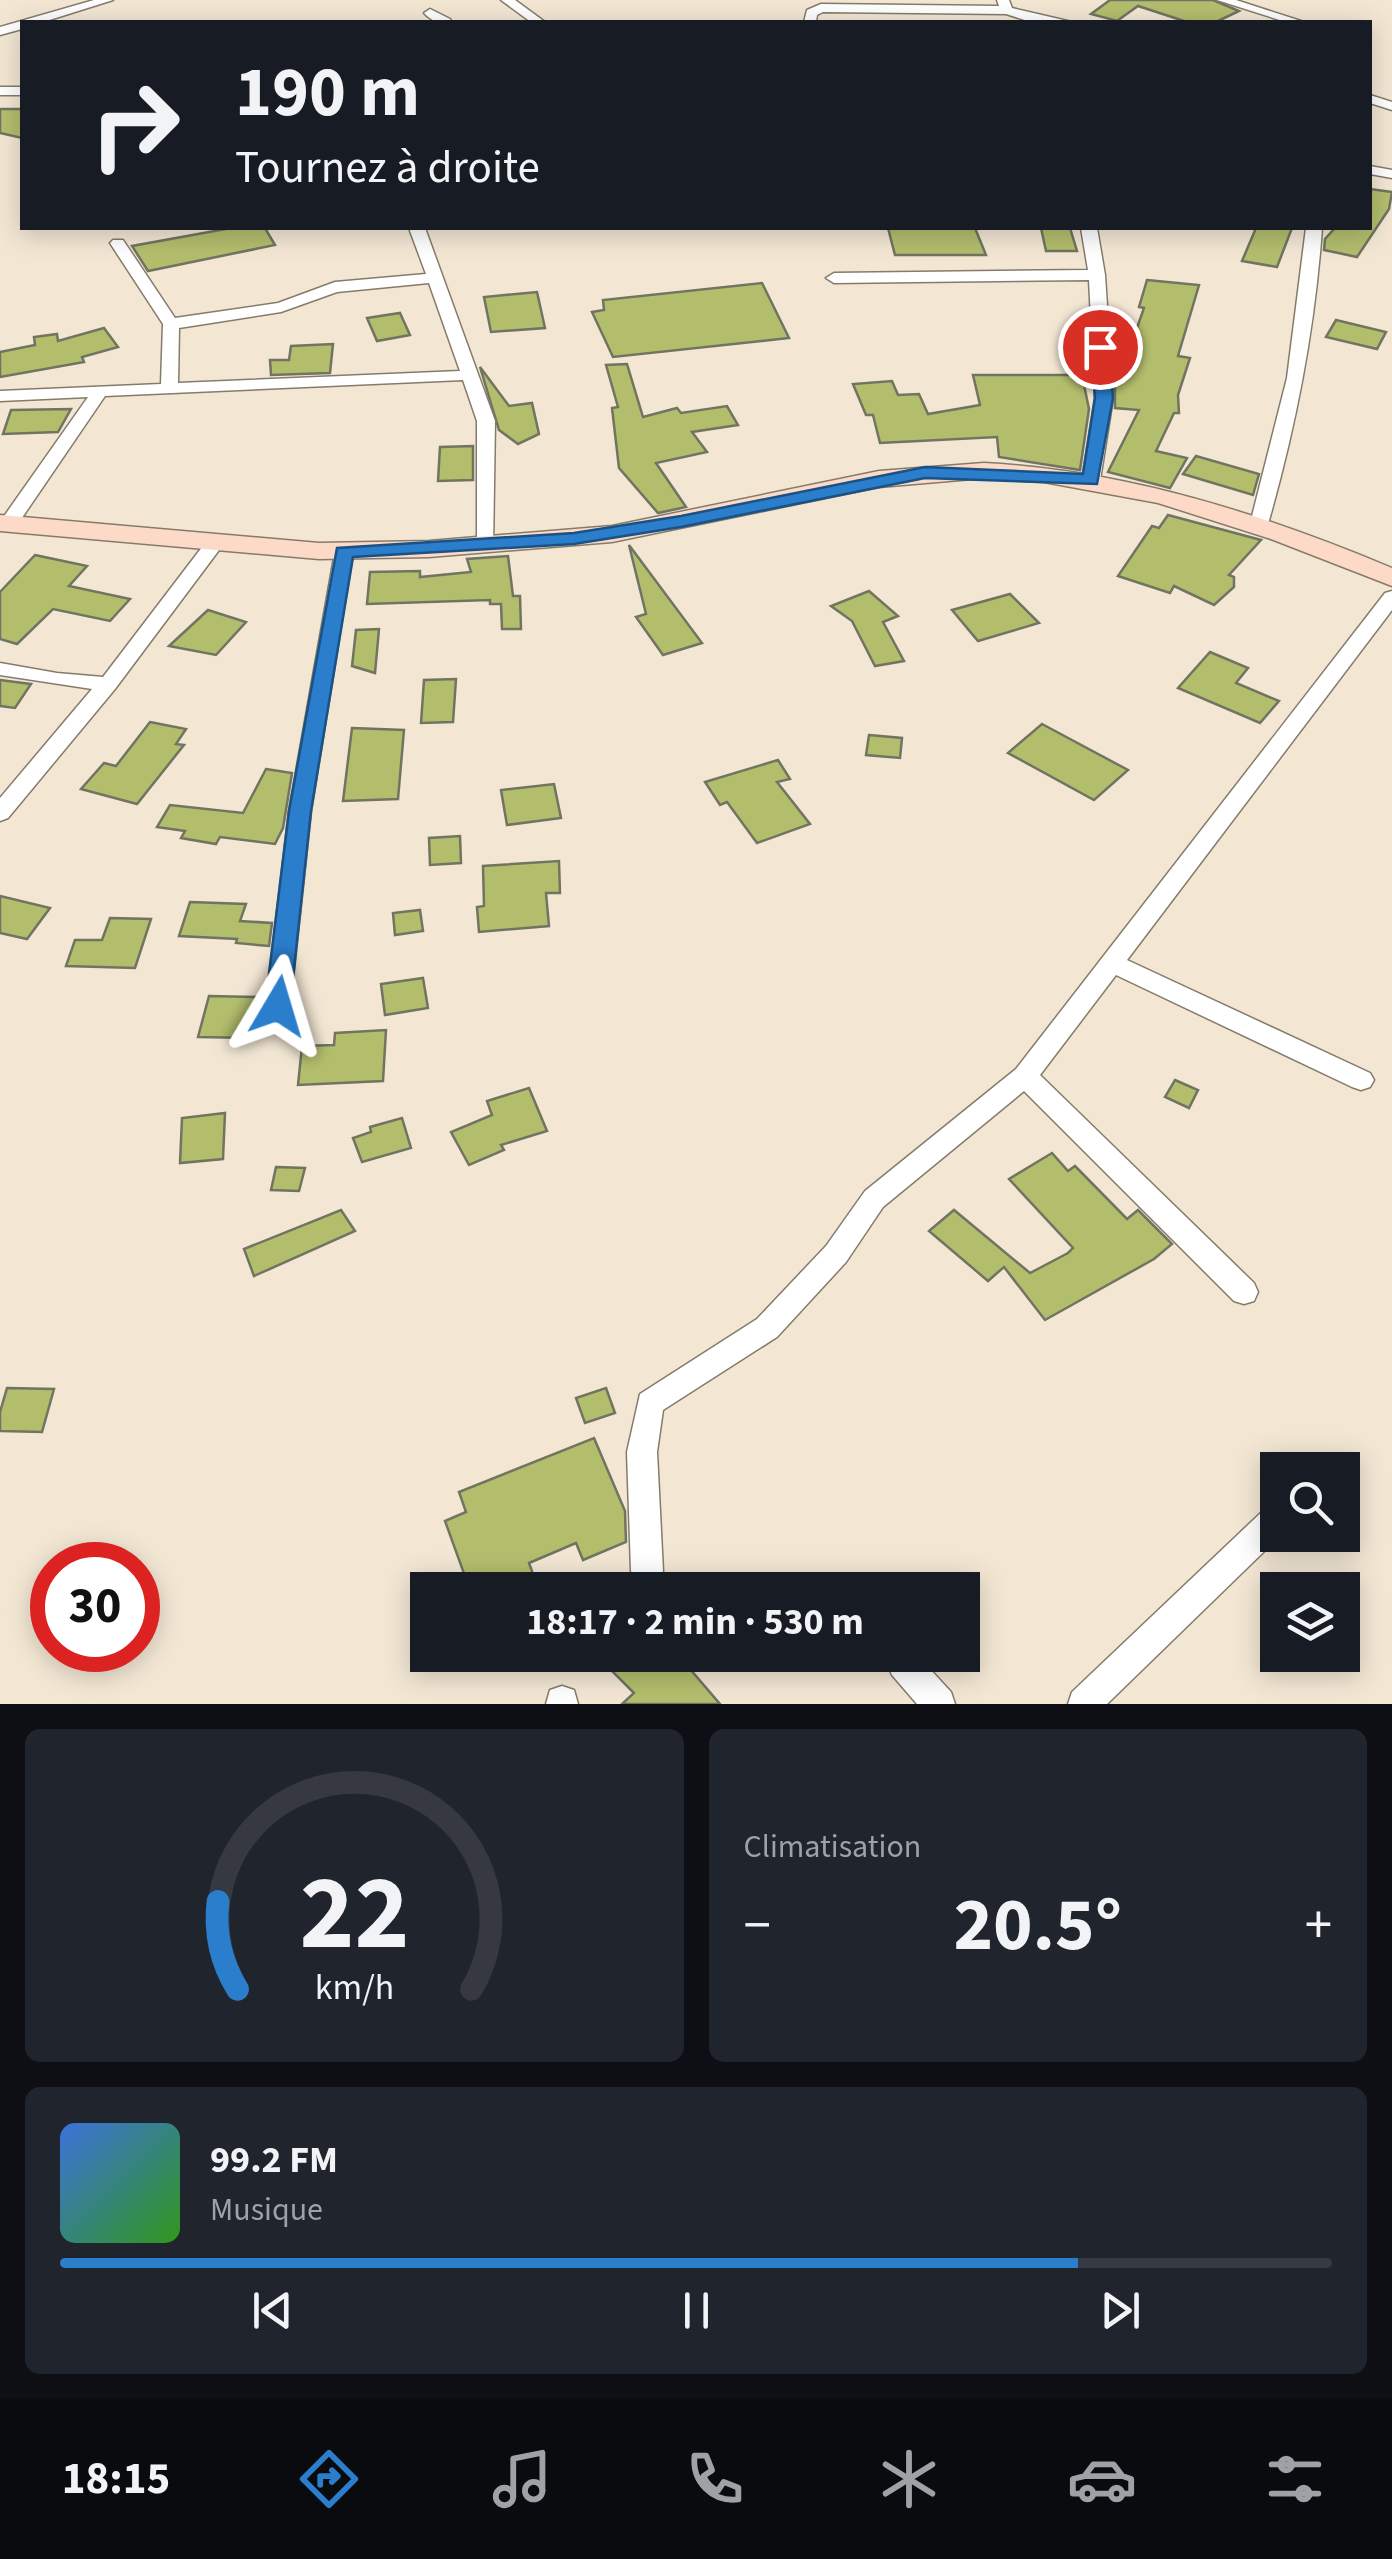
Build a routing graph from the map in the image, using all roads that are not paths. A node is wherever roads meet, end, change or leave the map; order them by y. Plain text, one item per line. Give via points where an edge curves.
1 (108, 0) edge
2 (507, 0) edge
3 (1223, 0) edge
4 (41, 3) dead end
5 (1005, 5) edge
6 (430, 13) dead end
7 (54, 16) junction
8 (39, 20) edge
9 (442, 20) edge
10 (537, 20) edge
11 (810, 20) edge
12 (1031, 20) edge
13 (1291, 20) edge
14 (418, 230) edge
15 (1089, 230) edge
16 (1314, 230) edge
17 (118, 243) dead end
18 (1097, 275) junction
19 (432, 278) junction
20 (834, 278) dead end
21 (172, 324) junction
22 (472, 375) junction
23 (169, 388) junction
24 (100, 392) junction
25 (0, 396) edge
26 (1091, 480) junction
27 (4, 524) edge
28 (1258, 524) junction
29 (216, 542) junction
30 (486, 546) junction
31 (344, 552) junction
32 (1392, 578) edge
33 (1392, 598) edge
34 (0, 669) edge
35 (108, 684) junction
36 (2, 807) edge
37 (1113, 963) junction
38 (278, 1006) dead end
39 (1025, 1076) junction
40 (1361, 1080) dead end
41 (1244, 1292) dead end
42 (1260, 1535) edge
43 (647, 1571) dead end
44 (910, 1672) edge
45 (939, 1704) edge
46 (1084, 1704) edge

1 - 7 street
2 - 10 street
3 - 13 street
4 - 7 street
5 - 11 street via 820,8
5 - 12 street
6 - 9 street
7 - 8 street
14 - 19 street
15 - 18 street
16 - 28 street via 1309,312 1288,425
17 - 21 street
18 - 20 street
18 - 26 street via 1104,398
19 - 21 street via 335,287 281,307
19 - 22 street
21 - 23 street
22 - 23 street
22 - 30 street via 486,420
23 - 24 street
24 - 25 street
24 - 27 street
26 - 28 street
26 - 30 street via 925,472 681,522
27 - 29 street
28 - 32 street
29 - 31 street
29 - 35 street
30 - 31 street
31 - 38 street via 300,811
33 - 37 street
34 - 35 street
35 - 36 street
37 - 39 street
37 - 40 street
39 - 41 street
39 - 43 street via 874,1198 836,1254 767,1328 650,1403 642,1433
42 - 46 street
44 - 45 street

